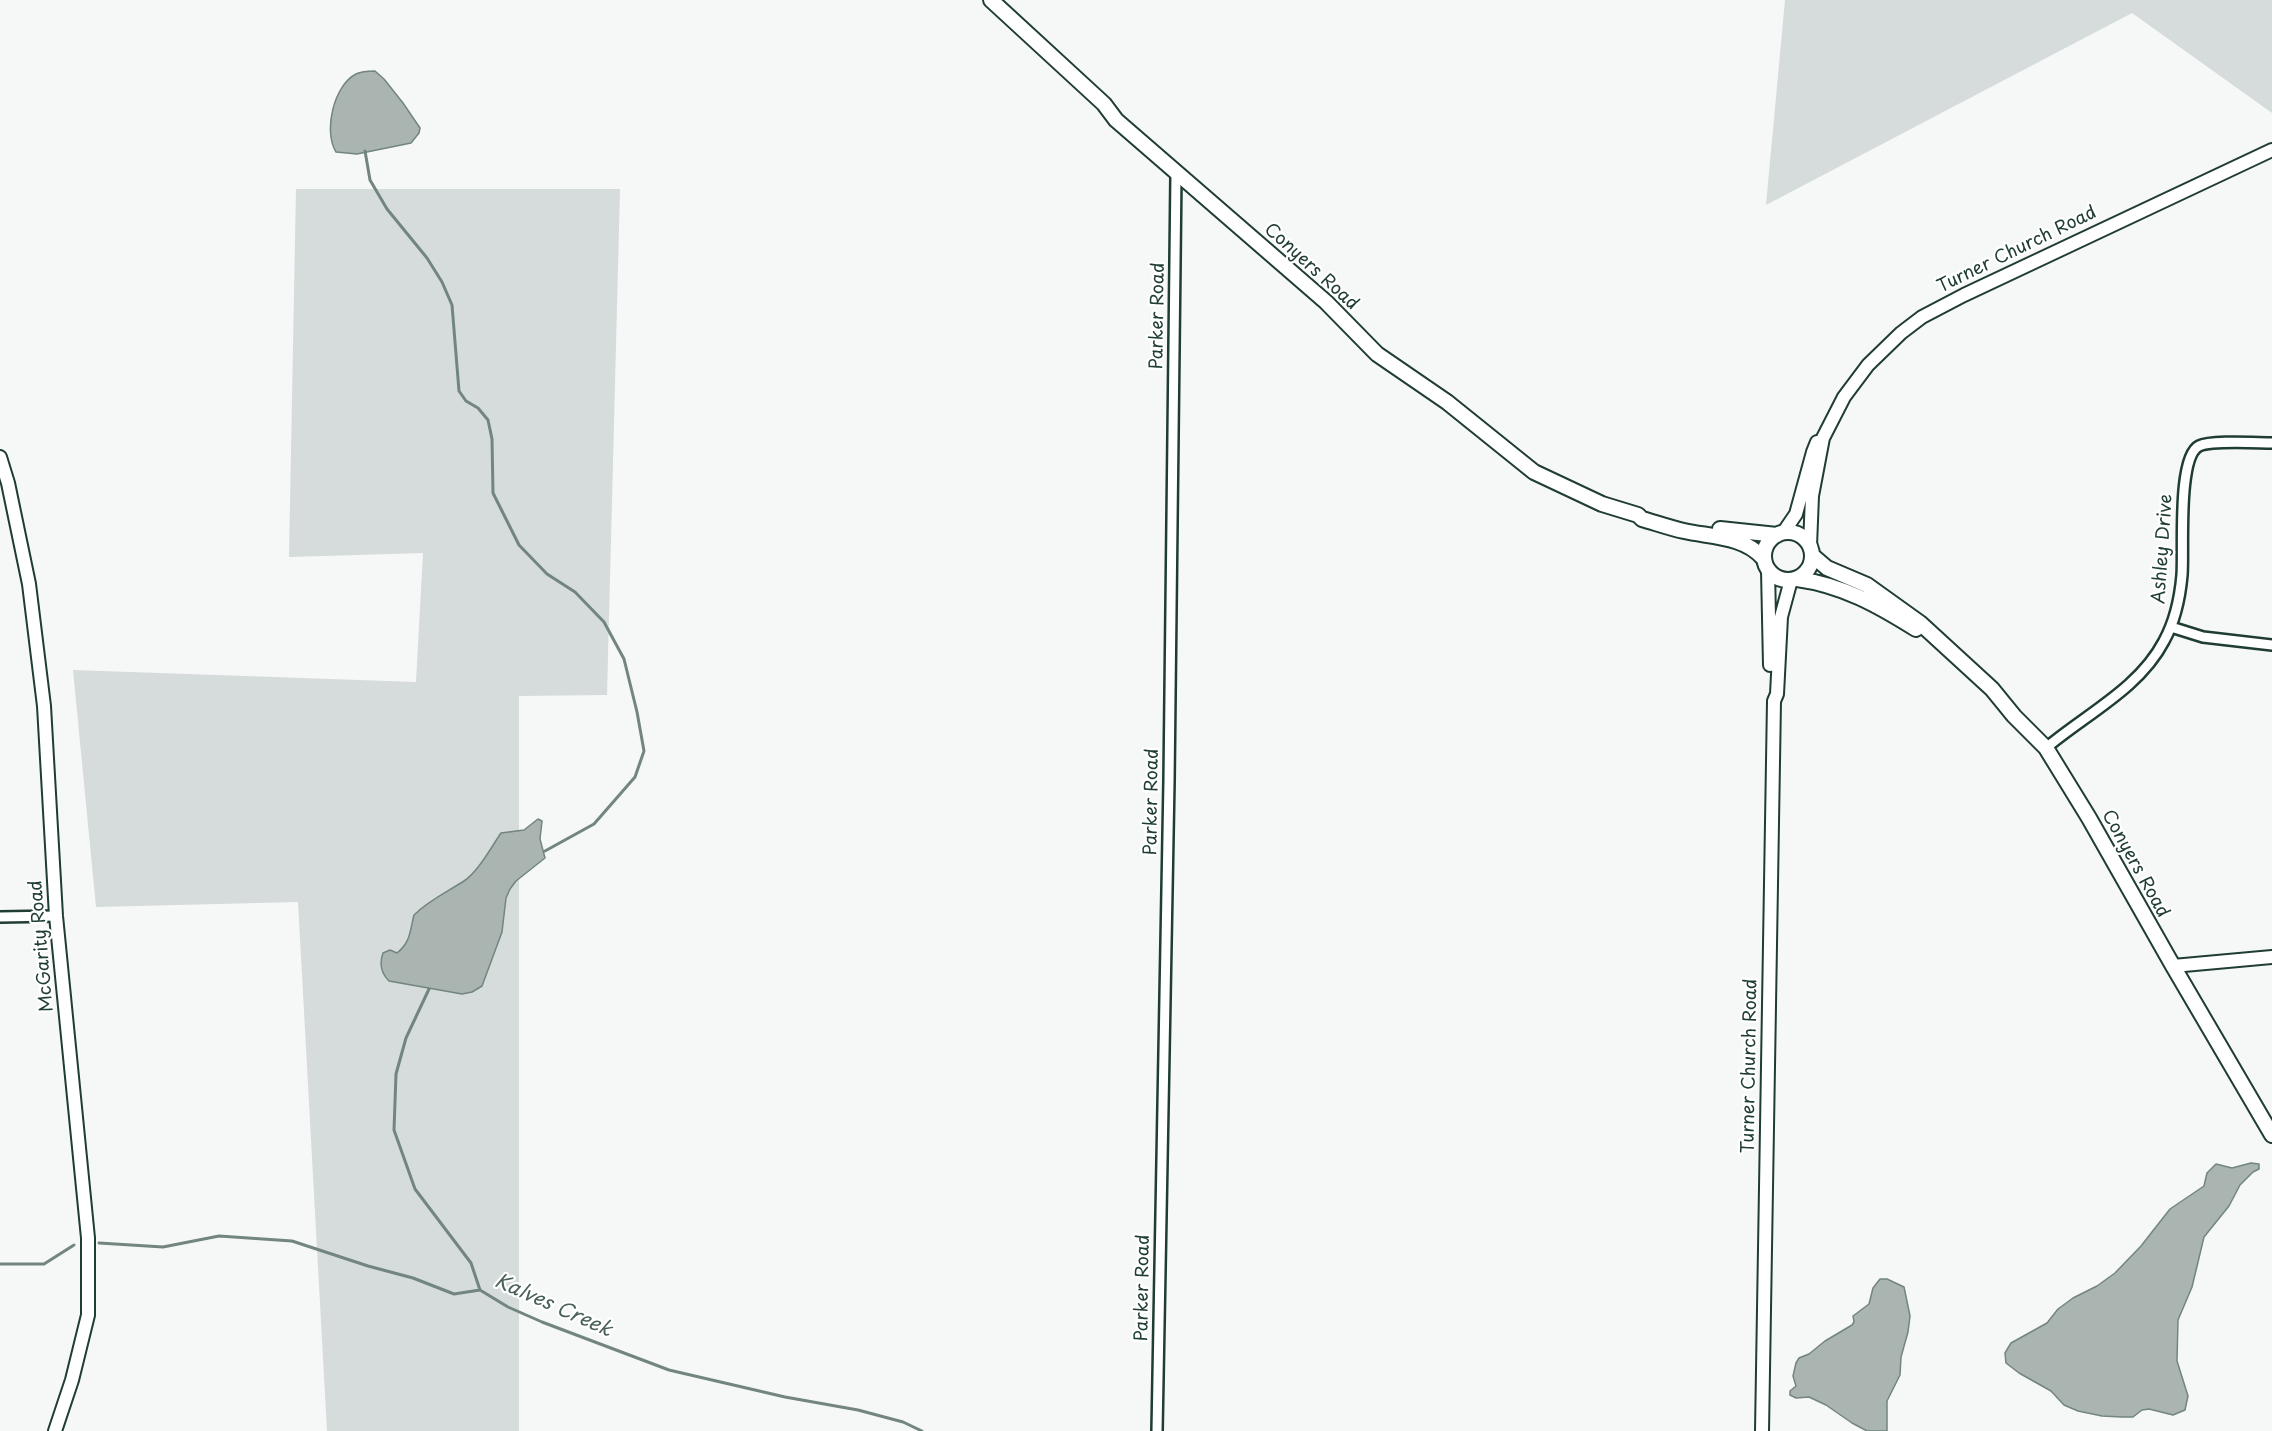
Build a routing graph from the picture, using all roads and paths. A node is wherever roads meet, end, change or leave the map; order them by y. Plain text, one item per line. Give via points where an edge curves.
1 (991, 0) edge
2 (2272, 150) edge
3 (1176, 174) junction
4 (1823, 438) junction
5 (2272, 443) edge
6 (0, 458) edge
7 (1638, 515) junction
8 (1780, 534) junction
9 (1811, 551) junction
10 (1766, 564) junction
11 (1794, 579) junction
12 (2170, 627) junction
13 (1933, 637) junction
14 (2272, 645) edge
15 (1773, 701) junction
16 (2046, 748) junction
17 (56, 916) junction
18 (0, 917) edge
19 (2272, 957) edge
20 (2173, 966) junction
21 (2272, 1135) edge
22 (55, 1431) edge
23 (1157, 1431) edge
24 (1762, 1431) edge

1 - 3 main road, Conyers Road
2 - 4 street, Turner Church Road via 1922,317 1868,365
3 - 7 main road, Conyers Road via 1326,302 1377,354 1447,402 1534,472 1602,504
3 - 23 street, Parker Road
4 - 8 street, Turner Church Road via 1813,452 1796,514
4 - 9 street, Turner Church Road via 1812,496
5 - 12 street, Ashley Drive via 2215,443 2199,446 2191,453 2184,487 2182,574
6 - 17 street, McGarity Road via 29,584 44,706
7 - 8 main road, Conyers Road
7 - 10 main road, Conyers Road via 1684,531 1741,542 1754,549
8 - 9 main road via 1799,535
8 - 10 main road via 1767,544
9 - 11 main road via 1808,570
9 - 13 main road, Conyers Road via 1827,568 1887,598
10 - 11 main road via 1776,577
10 - 15 street, Turner Church Road
11 - 13 main road, Conyers Road via 1860,596
11 - 15 street, Turner Church Road via 1781,617 1777,694
12 - 14 street via 2203,637
12 - 16 street, Ashley Drive via 2142,674
13 - 16 main road, Conyers Road via 1992,689
15 - 24 street, Turner Church Road
16 - 20 main road, Conyers Road
17 - 18 street
17 - 22 street, McGarity Road via 88,1254 88,1315
19 - 20 street
20 - 21 main road, Conyers Road

